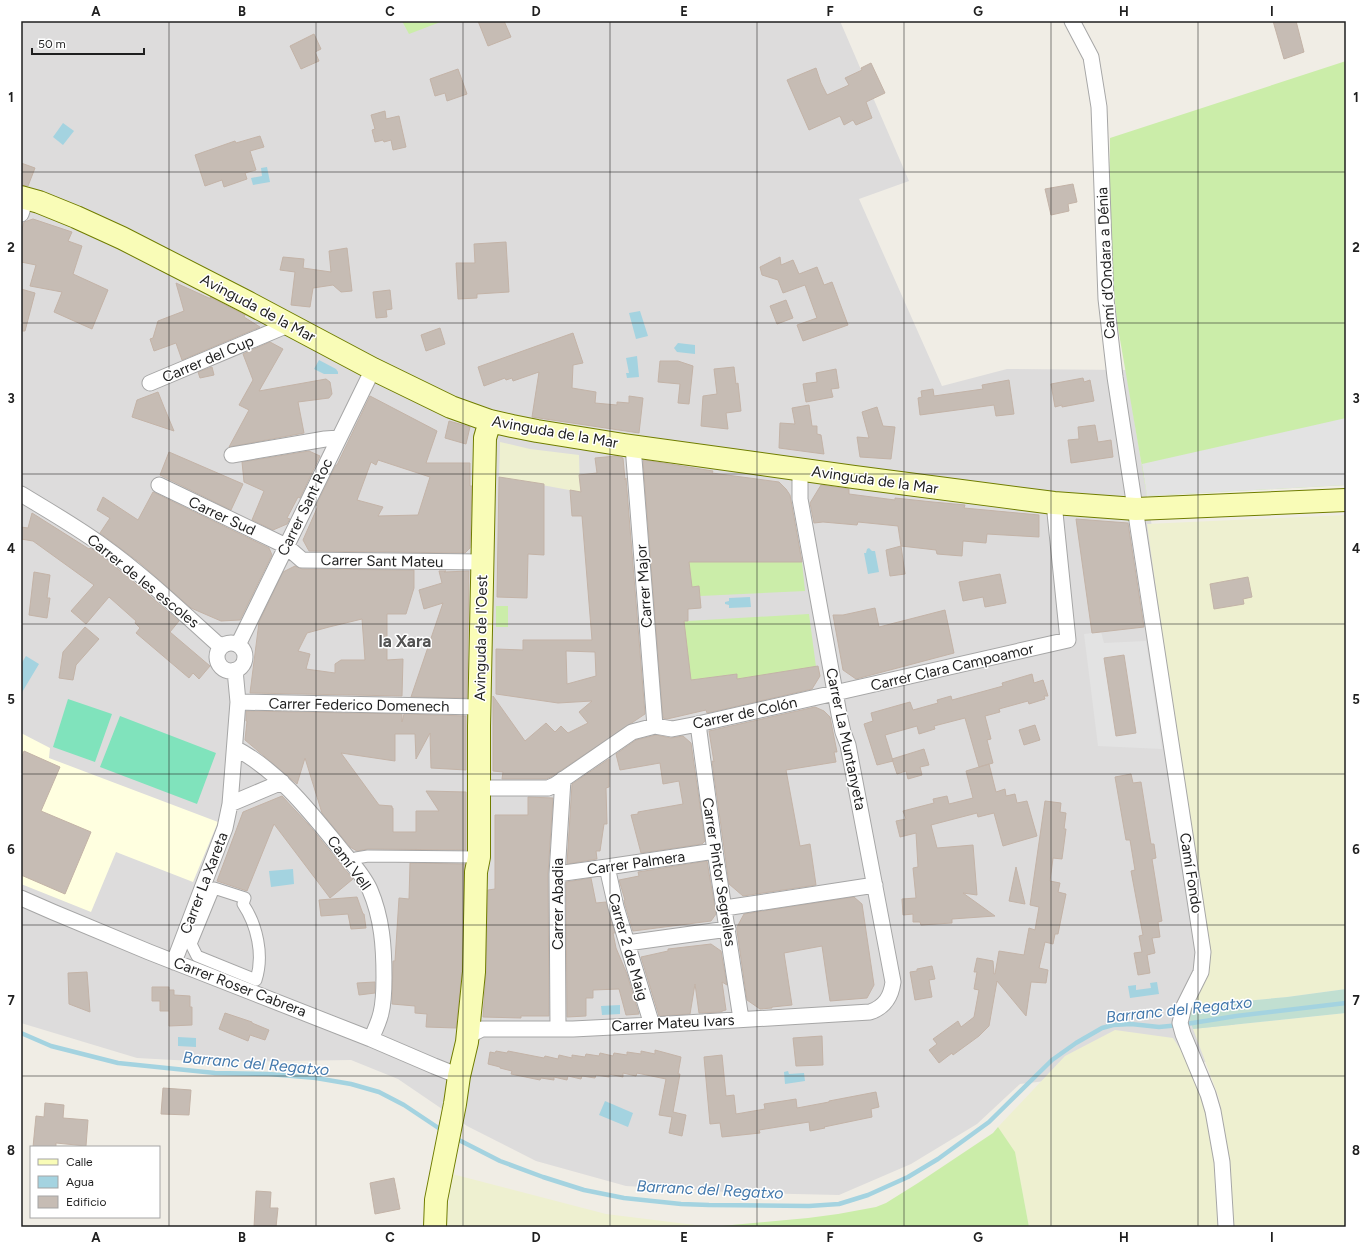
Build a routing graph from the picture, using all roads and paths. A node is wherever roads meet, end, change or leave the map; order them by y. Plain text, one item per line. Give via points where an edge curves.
1 (1072, 21) edge
2 (23, 203) edge
3 (288, 325) junction
4 (373, 369) junction
5 (150, 383) dead end
6 (490, 421) junction
7 (338, 438) junction
8 (633, 446) junction
9 (232, 455) dead end
10 (800, 470) junction
11 (159, 485) dead end
12 (21, 494) edge
13 (1346, 500) edge
14 (1054, 503) junction
15 (1136, 509) junction
16 (286, 546) junction
17 (482, 562) junction
18 (238, 645) junction
19 (221, 647) junction
20 (235, 670) junction
21 (835, 693) junction
22 (238, 702) junction
23 (480, 707) junction
24 (698, 724) junction
25 (655, 726) junction
26 (235, 748) junction
27 (563, 779) junction
28 (282, 782) junction
29 (478, 788) junction
30 (230, 804) junction
31 (715, 851) junction
32 (479, 857) junction
33 (356, 858) dead end
34 (607, 868) junction
35 (557, 874) junction
36 (875, 885) junction
37 (21, 898) edge
38 (725, 908) junction
39 (728, 929) junction
40 (627, 943) junction
41 (197, 956) joint
42 (174, 962) junction
43 (883, 1006) joint
44 (471, 1010) junction
45 (741, 1019) junction
46 (652, 1025) junction
47 (487, 1029) junction
48 (558, 1029) junction
49 (371, 1039) junction
50 (467, 1042) junction
51 (459, 1076) junction
52 (435, 1227) edge
53 (1226, 1227) edge

1 - 15 street, Camí d’Ondara a Dénia via 1091,57 1099,108 1106,299 1115,377
2 - 3 main road, Avinguda de la Mar via 39,202 122,238
3 - 4 main road, Avinguda de la Mar
3 - 5 street, Carrer del Cup
4 - 6 main road, Avinguda de la Mar via 451,407
4 - 7 street, Carrer Sant Roc
6 - 8 main road, Avinguda de la Mar via 537,432
6 - 17 main road, Avinguda de l'Oest via 485,438
7 - 9 street
7 - 16 street, Carrer Sant Roc
8 - 10 main road, Avinguda de la Mar
8 - 25 street, Carrer Major
10 - 14 main road, Avinguda de la Mar
10 - 21 street, Carrer La Muntanyeta via 800,500
11 - 16 street, Carrer Sud
12 - 19 street, Carrer de les escoles via 103,546
13 - 15 main road, Avinguda de la Mar
14 - 15 main road, Avinguda de la Mar
14 - 21 street, Carrer Clara Campoamor via 1068,640
15 - 53 street, Camí Fondo via 1203,952 1201,972 1184,1006 1180,1022 1208,1094 1214,1117 1222,1162
16 - 17 street, Carrer Sant Mateu via 302,560
16 - 18 street, Carrer Sant Roc
17 - 23 main road, Avinguda de l'Oest
18 - 19 street via 229,643
18 - 20 street via 244,652 244,657 242,665
19 - 20 street via 217,655 219,664 226,670
20 - 22 street, Carrer La Xareta
21 - 24 street, Carrer de Colón
21 - 36 street, Carrer La Muntanyeta via 848,744
22 - 23 street, Carrer Federico Domenech
22 - 26 street, Carrer La Xareta
23 - 29 main road, Avinguda de l'Oest
24 - 25 street, Carrer de Colón via 672,729
24 - 31 street, Carrer Pintor Segrelles
25 - 27 street via 628,734
26 - 28 street, Camí Vell via 254,759
26 - 30 street, Carrer La Xareta
27 - 29 street via 548,788
27 - 35 street, Carrer Abadia
28 - 30 street
28 - 49 street, Camí Vell via 306,806 350,861 367,884 374,903 382,929 384,1002
29 - 32 main road, Avinguda de l'Oest
30 - 42 street, Carrer La Xareta via 225,828
31 - 34 street, Carrer Palmera
31 - 38 street, Carrer Pintor Segrelles
32 - 33 street
32 - 44 main road, Avinguda de l'Oest via 476,872
34 - 35 street, Carrer Palmera
34 - 40 street, Carrer 2 de Maig
35 - 48 street, Carrer Abadia
36 - 38 street
36 - 43 street, Carrer La Muntanyeta via 893,982 890,996
37 - 42 street, Carrer Roser Cabrera
38 - 39 street, Carrer Pintor Segrelles
39 - 40 street
39 - 45 street, Carrer Pintor Segrelles
40 - 46 street, Carrer 2 de Maig
41 - 41 street via 256,980 258,937 251,916 243,904 245,898 214,888 191,944
42 - 49 street, Carrer Roser Cabrera
43 - 45 street, Carrer Mateu Ivars via 870,1012
44 - 47 main road
44 - 50 main road, Avinguda de l'Oest
45 - 46 street, Carrer Mateu Ivars
46 - 48 street, Carrer Mateu Ivars
47 - 48 street, Carrer Mateu Ivars
47 - 50 street, Carrer Mateu Ivars via 474,1033
49 - 51 street, Carrer Roser Cabrera
50 - 51 main road, Avinguda de l'Oest
51 - 52 main road, Avinguda de l'Oest via 436,1200

